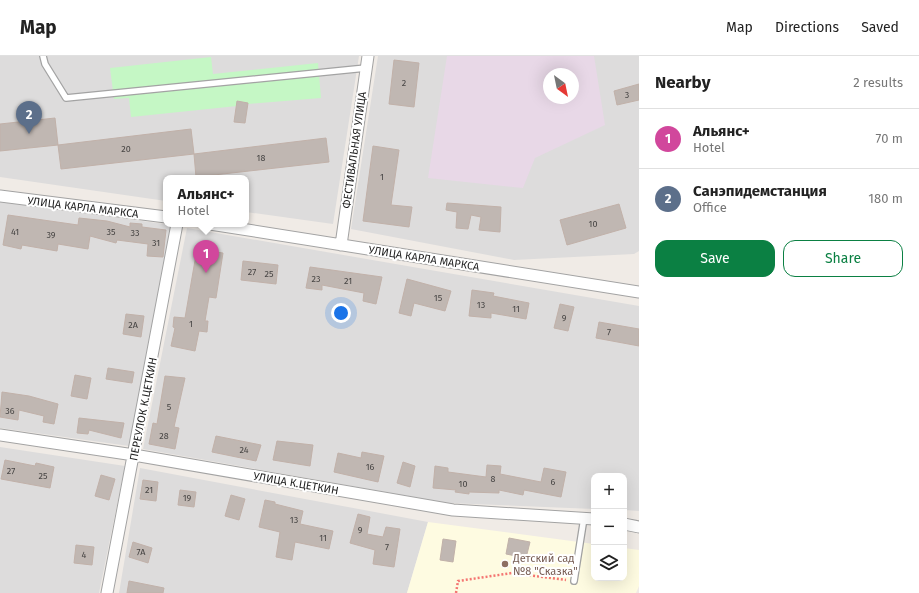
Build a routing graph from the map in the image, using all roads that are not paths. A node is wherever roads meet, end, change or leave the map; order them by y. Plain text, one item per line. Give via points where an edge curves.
1 (43, 56) edge
2 (368, 56) edge
3 (366, 68) junction
4 (0, 196) edge
5 (163, 217) edge
6 (176, 227) edge
7 (229, 227) edge
8 (340, 245) junction
9 (639, 292) edge
10 (0, 435) edge
11 (134, 455) junction
12 (589, 518) edge
13 (627, 525) edge
14 (639, 527) edge
15 (574, 581) road end
16 (107, 593) edge

1 - 3 lane via 45,64 66,98
2 - 3 street, ФЕСТИВАЛЬНАЯ УЛИЦА
3 - 8 street, ФЕСТИВАЛЬНАЯ УЛИЦА
4 - 5 street, УЛИЦА КАРЛА МАРКСА
6 - 11 street, ПЕРЕУЛОК К.ЦЕТКИН
7 - 8 street, УЛИЦА КАРЛА МАРКСА
8 - 9 street, УЛИЦА КАРЛА МАРКСА
10 - 11 street, УЛИЦА К.ЦЕТКИН
11 - 12 street, УЛИЦА К.ЦЕТКИН via 453,510
11 - 16 street, ПЕРЕУЛОК К.ЦЕТКИН
12 - 15 lane
13 - 14 street

